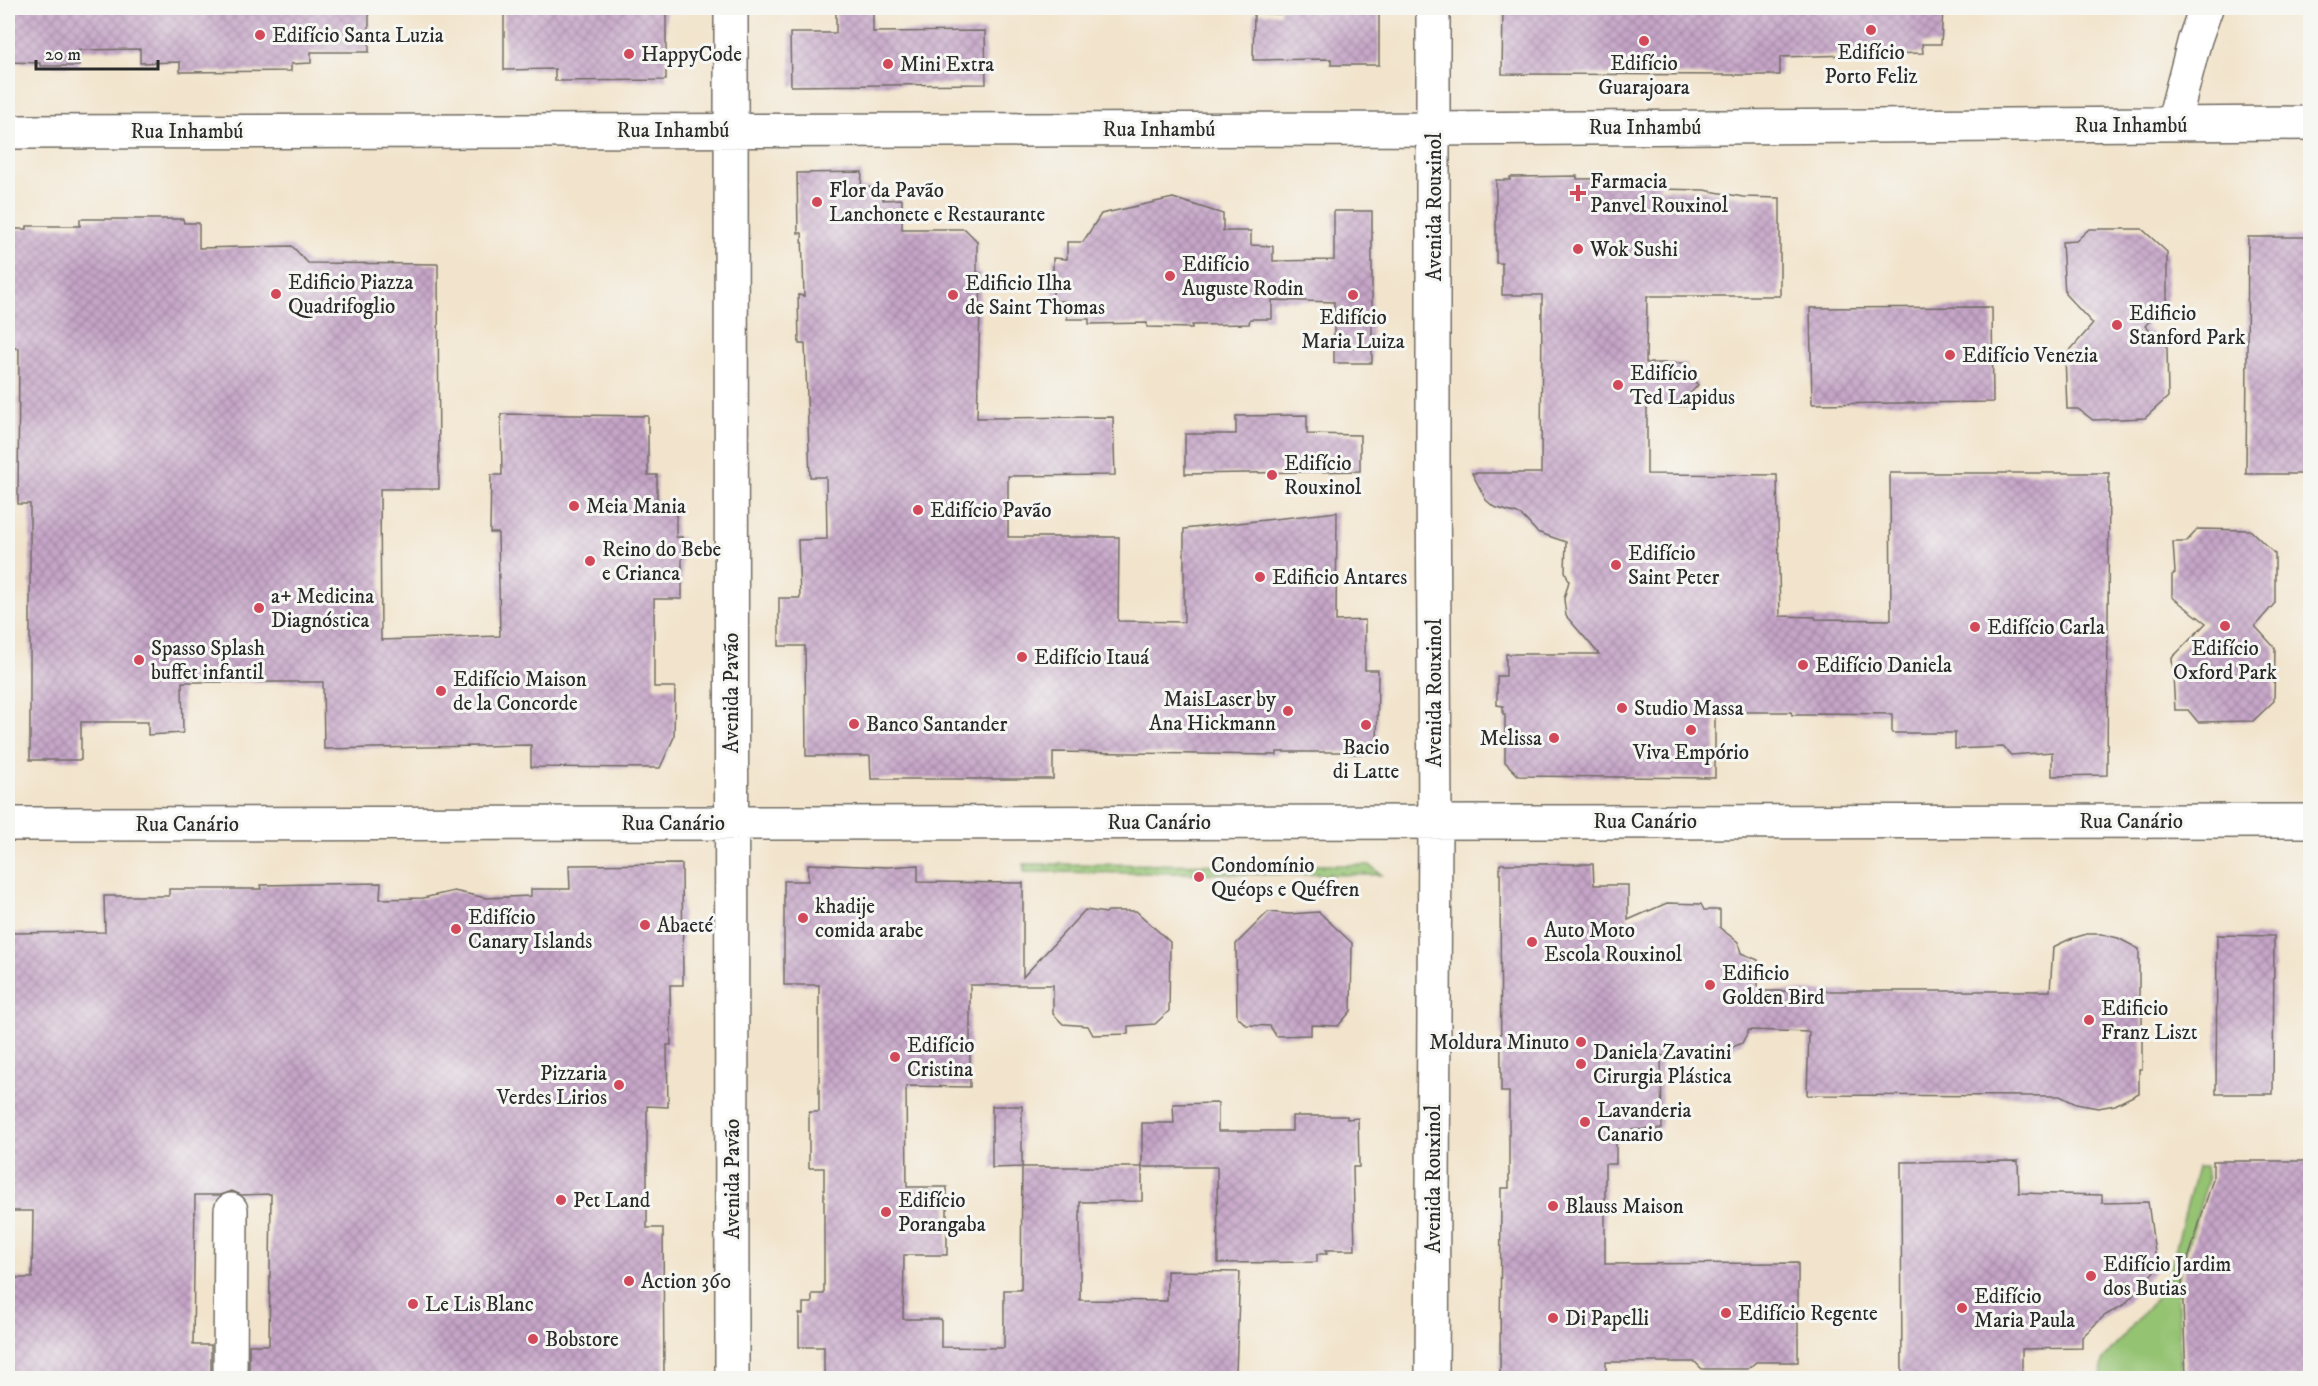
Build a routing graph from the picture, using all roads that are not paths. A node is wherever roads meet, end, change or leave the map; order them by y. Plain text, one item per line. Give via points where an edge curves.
1 (731, 8) edge
2 (1433, 8) edge
3 (2206, 8) edge
4 (2310, 123) edge
5 (2173, 124) junction
6 (1434, 129) junction
7 (732, 130) junction
8 (8, 132) edge
9 (2310, 821) edge
10 (1435, 822) junction
11 (731, 823) junction
12 (8, 824) edge
13 (231, 1210) dead end
14 (230, 1378) edge
15 (732, 1378) edge
16 (1432, 1378) edge

1 - 7 street, Avenida Pavão
2 - 6 street, Avenida Rouxinol
3 - 5 street
4 - 5 street, Rua Inhambú
5 - 6 street, Rua Inhambú
6 - 7 street, Rua Inhambú
6 - 10 street, Avenida Rouxinol
7 - 8 street, Rua Inhambú
7 - 11 street, Avenida Pavão
9 - 10 street, Rua Canário
10 - 11 street, Rua Canário
10 - 16 street, Avenida Rouxinol
11 - 12 street, Rua Canário
11 - 15 street, Avenida Pavão
13 - 14 street

